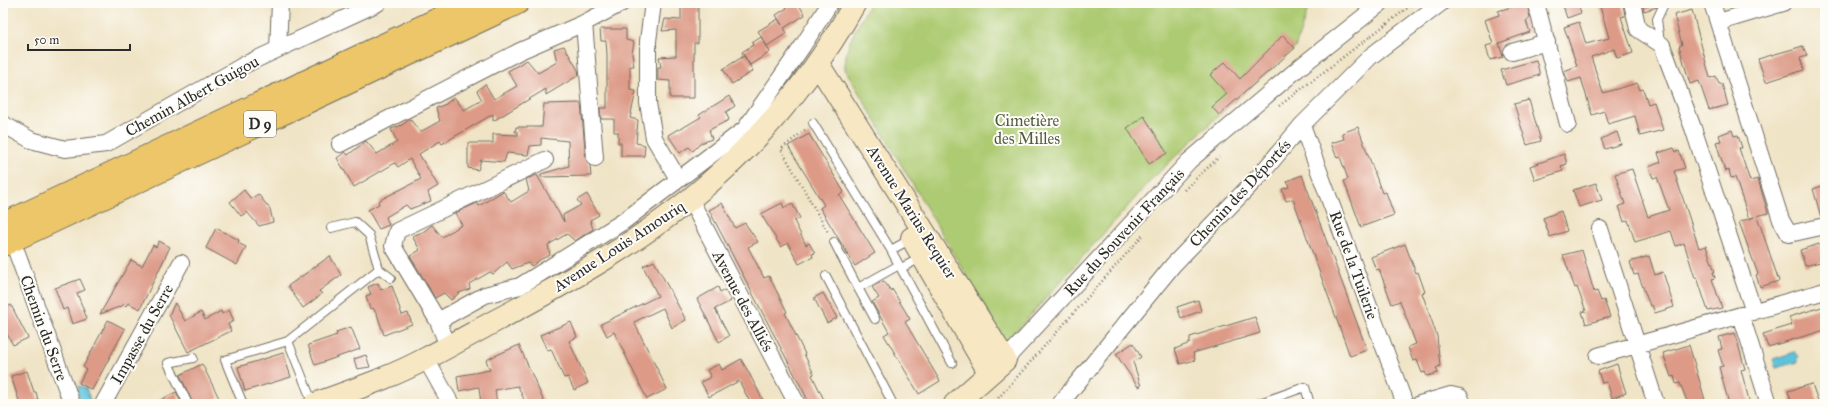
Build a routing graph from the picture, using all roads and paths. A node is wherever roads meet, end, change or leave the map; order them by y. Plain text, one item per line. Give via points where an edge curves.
1 (280, 3) edge
2 (378, 3) edge
3 (447, 3) edge
4 (472, 3) edge
5 (518, 3) edge
6 (622, 3) edge
7 (653, 3) edge
8 (830, 3) edge
9 (855, 3) edge
10 (1381, 3) edge
11 (1414, 3) edge
12 (1441, 3) edge
13 (1536, 3) edge
14 (1632, 3) edge
15 (1712, 3) edge
16 (1783, 3) edge
17 (1664, 4) edge
18 (1719, 22) junction
19 (584, 23) junction
20 (1547, 42) junction
21 (1660, 44) junction
22 (278, 49) junction
23 (1512, 52) dead end
24 (813, 70) junction
25 (287, 90) junction
26 (1276, 108) dead end
27 (813, 123) joint
28 (3, 124) edge
29 (1568, 124) dead end
30 (1302, 125) junction
31 (340, 144) dead end
32 (1224, 152) dead end
33 (595, 158) dead end
34 (545, 160) dead end
35 (678, 179) junction
36 (1181, 193) dead end
37 (690, 199) junction
38 (3, 224) edge
39 (1825, 226) edge
40 (331, 228) dead end
41 (1600, 229) dead end
42 (1146, 232) dead end
43 (918, 235) junction
44 (834, 242) joint
45 (10, 249) edge
46 (891, 250) junction
47 (929, 253) junction
48 (181, 263) dead end
49 (900, 267) junction
50 (379, 270) junction
51 (826, 276) dead end
52 (391, 278) dead end
53 (858, 288) junction
54 (1825, 291) edge
55 (1747, 314) junction
56 (875, 319) dead end
57 (438, 320) junction
58 (288, 341) junction
59 (1637, 345) junction
60 (448, 346) junction
61 (1598, 356) dead end
62 (193, 358) dead end
63 (426, 359) junction
64 (952, 363) dead end
65 (997, 366) junction
66 (72, 404) edge
67 (103, 404) edge
68 (188, 404) edge
69 (242, 404) edge
70 (314, 404) edge
71 (451, 404) edge
72 (797, 404) edge
73 (892, 404) edge
74 (955, 404) edge
75 (992, 404) edge
76 (1060, 404) edge
77 (1257, 404) edge
78 (1310, 404) edge
79 (1405, 404) edge
80 (1420, 404) edge
81 (1463, 404) edge
82 (1656, 404) edge
83 (1769, 404) edge

1 - 22 street
2 - 22 street, Chemin Albert Guigou
3 - 25 highway via 381,35
4 - 25 highway, D 9
5 - 45 highway, D 9
6 - 19 street
7 - 35 street via 648,41 648,103 654,138
8 - 35 street via 745,128
9 - 24 street, Avenue Louis Amouriq
10 - 65 street, Rue du Souvenir Français via 1300,67 1189,161
11 - 26 path
12 - 30 street, Chemin des Déportés via 1371,56
13 - 20 street
14 - 21 street via 1638,29
15 - 18 street
16 - 18 street
17 - 21 lane via 1657,20
18 - 39 street via 1781,220 1789,234
19 - 31 street via 520,51
19 - 33 street
20 - 23 street
20 - 29 street
21 - 55 street via 1693,128
22 - 28 street, Chemin Albert Guigou via 244,65 106,144 65,149 31,140
24 - 37 street, Avenue Louis Amouriq via 770,123
24 - 43 street, Avenue Marius Requier
25 - 38 highway, D 9
27 - 44 path via 781,150
27 - 46 lane
30 - 76 street, Chemin des Déportés via 1261,174 1173,265
30 - 79 street, Rue de la Tuilerie
32 - 36 path
34 - 57 street via 397,231 393,246
35 - 57 street via 624,221 520,286 485,295
37 - 60 street, Avenue Louis Amouriq via 610,256 545,295
37 - 72 street, Avenue des Alliés
40 - 50 lane via 355,222 369,235
41 - 59 street
42 - 75 path
43 - 46 lane
43 - 47 street, Avenue Marius Requier
44 - 53 lane
45 - 66 street, Chemin du Serre
46 - 49 lane
47 - 49 lane
47 - 65 street, Avenue Marius Requier
48 - 67 street, Impasse du Serre
49 - 53 lane
49 - 64 lane
50 - 52 lane
50 - 58 lane
51 - 73 lane
53 - 56 lane
54 - 55 street
55 - 59 street
55 - 83 street
57 - 60 street
58 - 69 lane via 225,360
58 - 70 lane
59 - 61 street
59 - 82 street
60 - 63 street, Avenue Louis Amouriq
62 - 68 lane via 168,363
63 - 70 street, Avenue Louis Amouriq via 355,390
63 - 71 street
65 - 74 street, Rue du Souvenir Français
77 - 78 lane via 1305,387
80 - 81 street via 1452,395 1460,398

